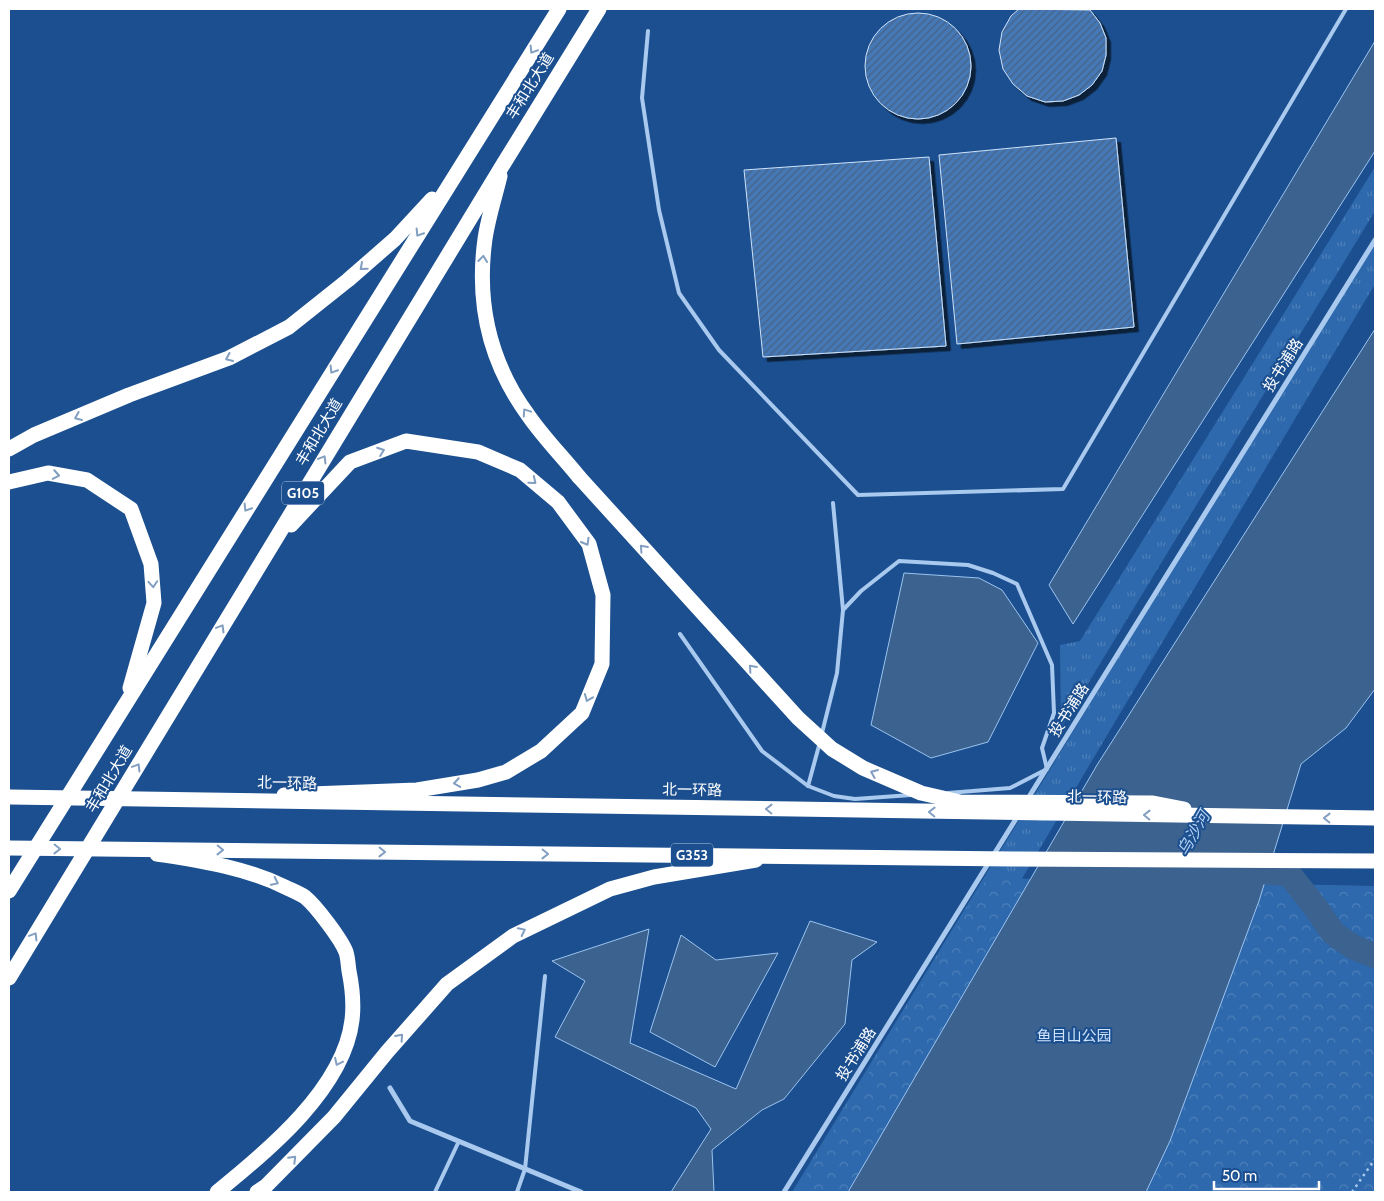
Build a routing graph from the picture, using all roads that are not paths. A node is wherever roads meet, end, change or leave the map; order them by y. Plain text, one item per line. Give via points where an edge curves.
1 (559, 9) edge
2 (599, 9) edge
3 (1346, 9) edge
4 (648, 31) dead end
5 (504, 163) junction
6 (458, 170) junction
7 (1375, 240) edge
8 (9, 449) edge
9 (9, 482) edge
10 (833, 503) dead end
11 (268, 550) junction
12 (843, 610) junction
13 (680, 634) dead end
14 (124, 706) junction
15 (1047, 769) junction
16 (808, 786) junction
17 (9, 797) edge
18 (178, 799) junction
19 (1232, 817) junction
20 (1375, 818) edge
21 (9, 848) edge
22 (126, 849) junction
23 (779, 856) junction
24 (1375, 860) edge
25 (9, 891) edge
26 (545, 976) dead end
27 (9, 978) edge
28 (390, 1088) dead end
29 (459, 1141) junction
30 (525, 1169) junction
31 (217, 1192) edge
32 (257, 1192) edge
33 (435, 1192) edge
34 (517, 1192) edge
35 (581, 1192) edge
36 (784, 1192) edge

1 -> 6 highway, 丰和北大道 / G105
2 - 5 highway, 丰和北大道 / G105
3 - 4 lane via 1063,489 907,494 858,495 718,350 679,293 659,210 642,98
11 -> 5 highway, 丰和北大道 / G105
19 -> 5 highway, bridge via 1153,803 960,802 921,793 863,768 832,749 798,718 579,477 528,416 505,380 492,349 484,314 482,275 485,238
6 -> 8 highway via 395,239 289,327 228,358 129,395 34,435
6 -> 14 highway, 丰和北大道 / G105
7 - 15 street, 投书浦路
9 -> 14 highway via 48,473 87,480 131,509 151,564 154,603
10 - 12 lane
11 -> 18 highway, bridge via 350,462 406,442 478,452 520,470 558,502 589,544 603,595 602,664 582,714 541,751 506,772 417,790
27 -> 11 highway, 丰和北大道 / G105
12 - 15 lane via 898,561 968,565 1017,584 1052,665 1054,713 1042,748
12 - 16 lane via 837,673
13 - 16 lane via 762,752
14 - 25 highway, 丰和北大道 / G105
15 - 16 lane via 1010,788 855,799 834,796
15 - 36 street, 投书浦路
17 - 18 highway, 北一环路, bridge
19 -> 18 highway, 北一环路, bridge
20 -> 19 highway, 北一环路, bridge
21 -> 22 highway, G353, bridge
22 -> 23 highway, G353, bridge
22 -> 31 highway, bridge via 214,863 263,876 305,897 346,951 352,985 352,1020 343,1053 329,1081 301,1116
23 - 24 highway, G353, bridge
32 -> 23 highway, bridge via 334,1118 447,984 513,936 610,889 654,877
26 - 30 lane
28 - 29 street via 410,1121
29 - 30 street
29 - 33 lane
30 - 34 lane
30 - 35 street

